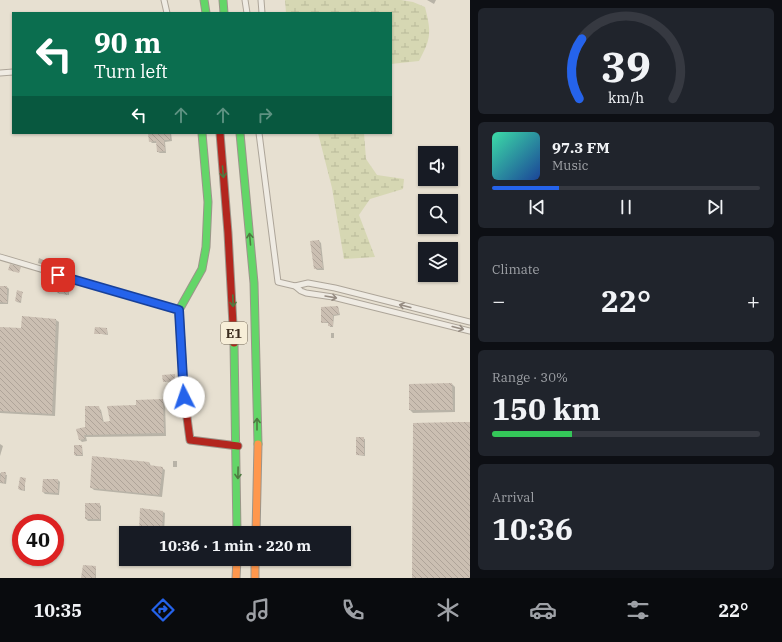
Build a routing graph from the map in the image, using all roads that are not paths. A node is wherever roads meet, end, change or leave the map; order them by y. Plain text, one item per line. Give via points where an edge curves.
1 (164, 0) edge
2 (204, 0) edge
3 (223, 0) edge
4 (246, 0) edge
5 (261, 0) edge
6 (167, 12) edge
7 (206, 12) edge
8 (224, 12) edge
9 (247, 12) edge
10 (262, 12) edge
11 (12, 72) edge
12 (0, 73) edge
13 (202, 134) edge
14 (220, 134) edge
15 (240, 134) edge
16 (259, 134) edge
17 (0, 257) edge
18 (295, 286) junction
19 (179, 310) junction
20 (470, 322) edge
21 (470, 331) edge
22 (238, 446) junction
23 (237, 526) edge
24 (256, 526) edge
25 (237, 566) edge
26 (255, 566) edge
27 (236, 578) edge
28 (255, 578) edge

1 - 6 street
2 - 7 main road
3 - 8 main road
4 - 9 street
5 - 10 street
11 - 12 street
13 - 19 main road via 208,202 206,247 202,268
14 -> 22 main road, E1 via 231,264
24 -> 15 main road, E1 via 257,358 254,278
16 - 18 street via 278,282
17 - 19 street
20 -> 18 street via 335,288 308,283
18 -> 21 street via 306,293 333,297
19 - 22 main road via 184,397 190,440
22 -> 23 main road, E1
25 - 27 main road
26 - 28 main road

